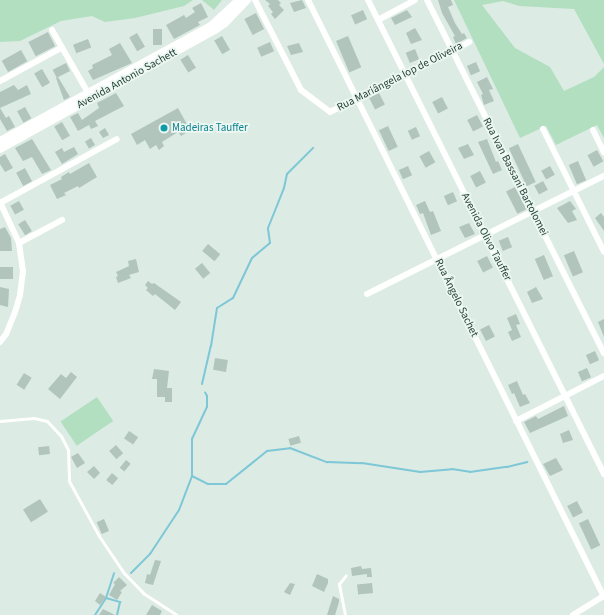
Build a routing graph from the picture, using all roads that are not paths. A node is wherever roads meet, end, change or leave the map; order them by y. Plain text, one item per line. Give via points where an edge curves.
1 (239, 0) edge
2 (247, 0) edge
3 (255, 0) edge
4 (308, 0) edge
5 (368, 0) edge
6 (415, 0) edge
7 (427, 0) edge
8 (378, 20) junction
9 (52, 30) dead end
10 (469, 42) dead end
11 (180, 47) junction
12 (60, 48) junction
13 (452, 50) junction
14 (405, 74) junction
15 (0, 82) edge
16 (90, 97) junction
17 (357, 98) junction
18 (74, 105) junction
19 (543, 129) dead end
20 (593, 130) dead end
21 (117, 139) dead end
22 (0, 141) edge
23 (0, 149) edge
24 (604, 153) edge
25 (604, 176) edge
26 (574, 191) junction
27 (0, 202) edge
28 (533, 212) junction
29 (62, 220) dead end
30 (485, 235) junction
31 (19, 243) junction
32 (604, 252) edge
33 (437, 260) junction
34 (367, 294) dead end
35 (0, 341) edge
36 (604, 353) edge
37 (604, 376) edge
38 (566, 396) junction
39 (0, 421) edge
40 (516, 421) junction
41 (604, 474) edge
42 (346, 575) dead end
43 (604, 596) edge
44 (177, 615) edge
45 (345, 615) edge
46 (573, 615) edge

1 - 11 street, Avenida Antonio Sachett via 211,26
2 - 11 street, Avenida Antonio Sachett via 224,24
3 - 17 street, Rua Mariângela Iop de Oliveira via 301,90 330,112
4 - 17 street, Rua Ângelo Sachet
5 - 8 street, Avenida Olivo Tauffer
6 - 8 street
7 - 13 street, Rua Ivan Bassani Bartolomei
8 - 14 street, Avenida Olivo Tauffer
9 - 12 street
10 - 13 street, Rua Mariângela Iop de Oliveira
11 - 16 street, Avenida Antonio Sachett
12 - 15 street
12 - 16 street
13 - 14 street, Rua Mariângela Iop de Oliveira
13 - 28 street, Rua Ivan Bassani Bartolomei
14 - 17 street, Rua Mariângela Iop de Oliveira
14 - 30 street, Avenida Olivo Tauffer
16 - 18 street, Avenida Antonio Sachett
17 - 33 street, Rua Ângelo Sachet
18 - 22 street, Avenida Antonio Sachett
18 - 23 street, Avenida Antonio Sachett
19 - 26 street
20 - 24 street
21 - 27 street
25 - 26 street
26 - 28 street
26 - 32 street
27 - 31 street
28 - 30 street
28 - 36 street, Rua Ivan Bassani Bartolomei
29 - 31 street
30 - 33 street
30 - 38 street, Avenida Olivo Tauffer
31 - 35 street via 24,271 20,294 9,326
33 - 34 street
33 - 40 street, Rua Ângelo Sachet
37 - 38 street
38 - 40 street
38 - 41 street, Avenida Olivo Tauffer
39 - 44 lane via 34,418 47,421 61,436 68,450 69,481 99,536 124,573 143,593
40 - 43 street, Rua Ângelo Sachet
42 - 45 lane via 339,584
43 - 46 street

